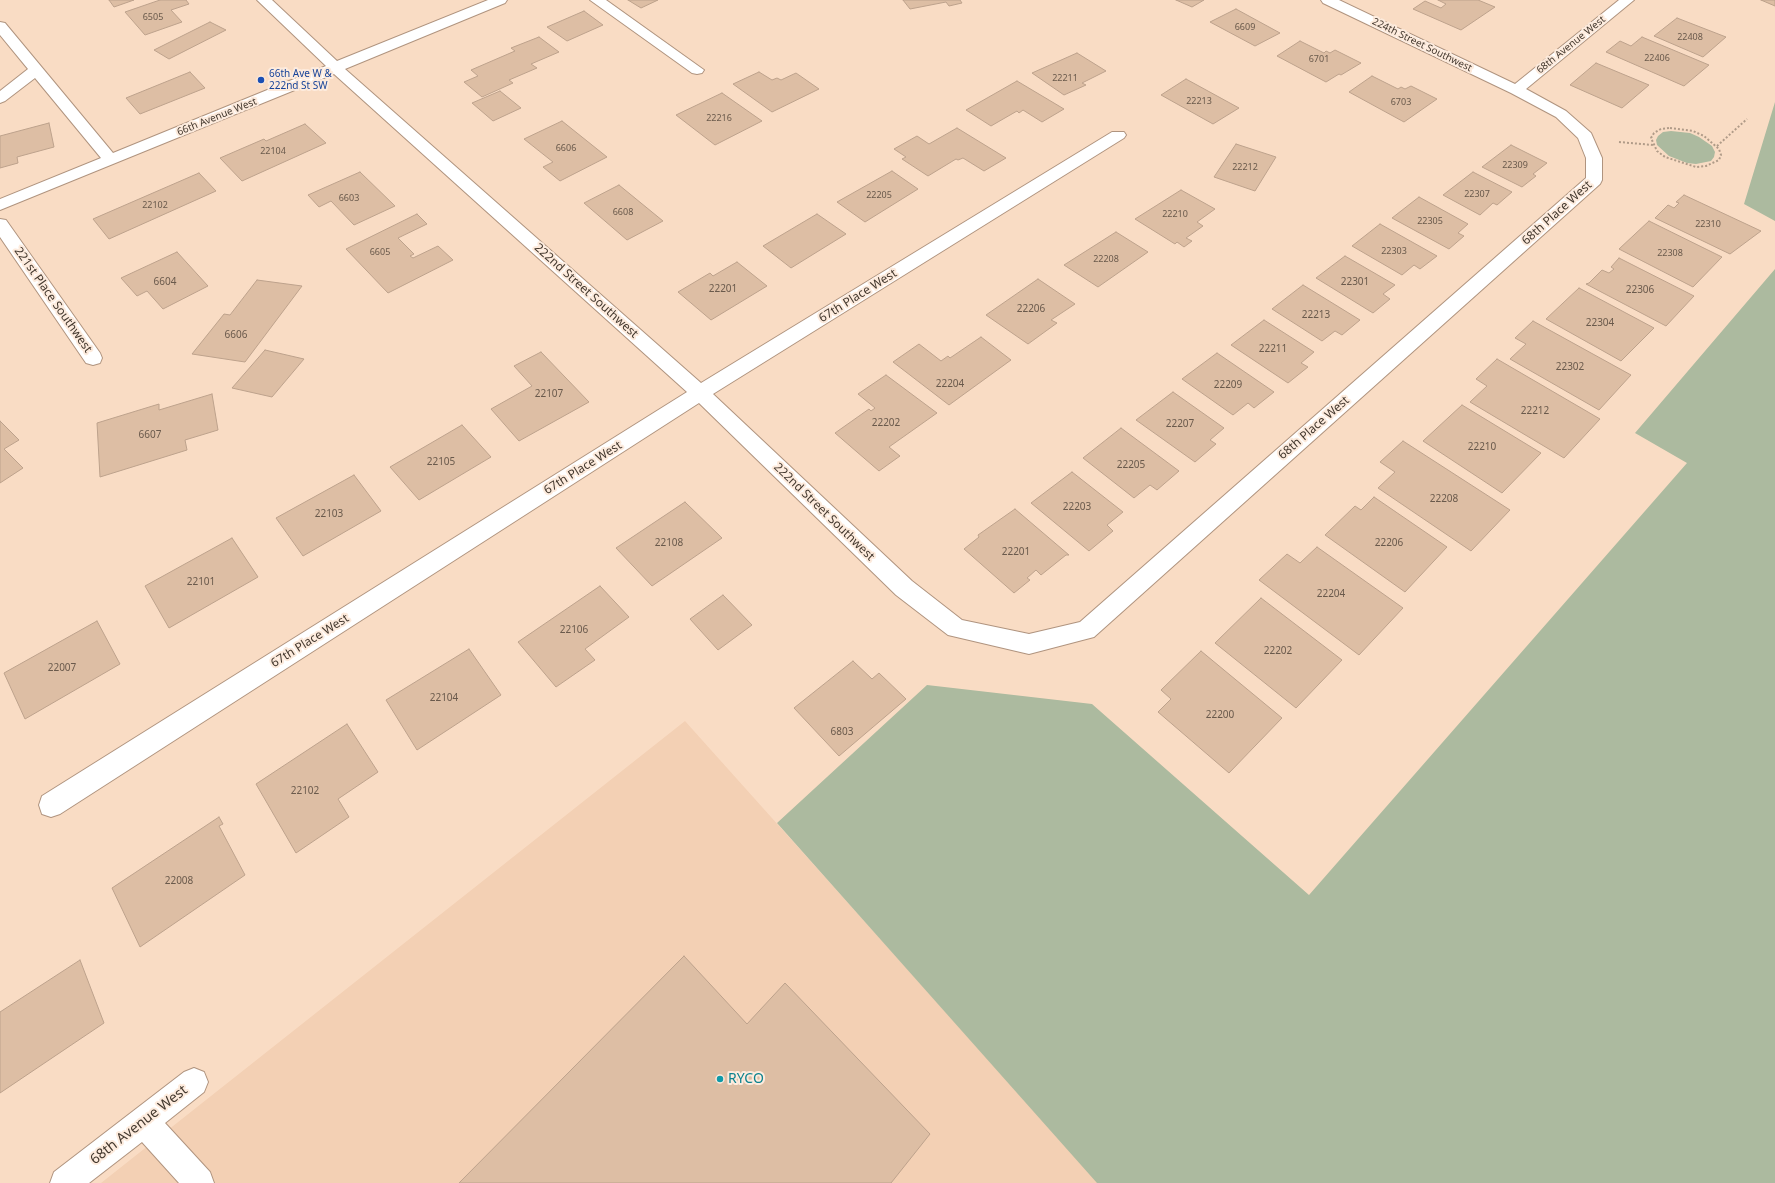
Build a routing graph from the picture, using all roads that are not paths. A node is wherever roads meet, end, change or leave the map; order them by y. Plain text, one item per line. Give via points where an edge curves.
1 (264, 0) edge
2 (500, 0) edge
3 (597, 0) edge
4 (1627, 0) edge
5 (1333, 1) edge
6 (0, 26) edge
7 (336, 68) junction
8 (36, 70) junction
9 (697, 70) dead end
10 (1516, 90) junction
11 (0, 98) edge
12 (1118, 135) dead end
13 (110, 160) junction
14 (0, 205) edge
15 (0, 224) edge
16 (93, 358) dead end
17 (700, 393) junction
18 (904, 588) joint
19 (51, 805) dead end
20 (194, 1082) dead end
21 (143, 1122) junction
22 (65, 1183) edge
23 (199, 1183) edge

1 - 7 street, 222nd Street Southwest
2 - 7 street, 66th Avenue West
3 - 9 street
4 - 10 street, 68th Avenue West
5 - 10 street, 224th Street Southwest
6 - 8 street
7 - 13 street, 66th Avenue West
7 - 17 street, 222nd Street Southwest
8 - 11 street
8 - 13 street
10 - 18 street, 68th Place West via 1561,114 1585,136 1594,158 1594,180 1086,630 1029,644 956,628
12 - 17 street, 67th Place West
13 - 14 street, 66th Avenue West
15 - 16 street, 221st Place Southwest
17 - 18 street, 222nd Street Southwest
17 - 19 street, 67th Place West
20 - 21 street, 68th Avenue West
21 - 22 street, 68th Avenue West
21 - 23 street

